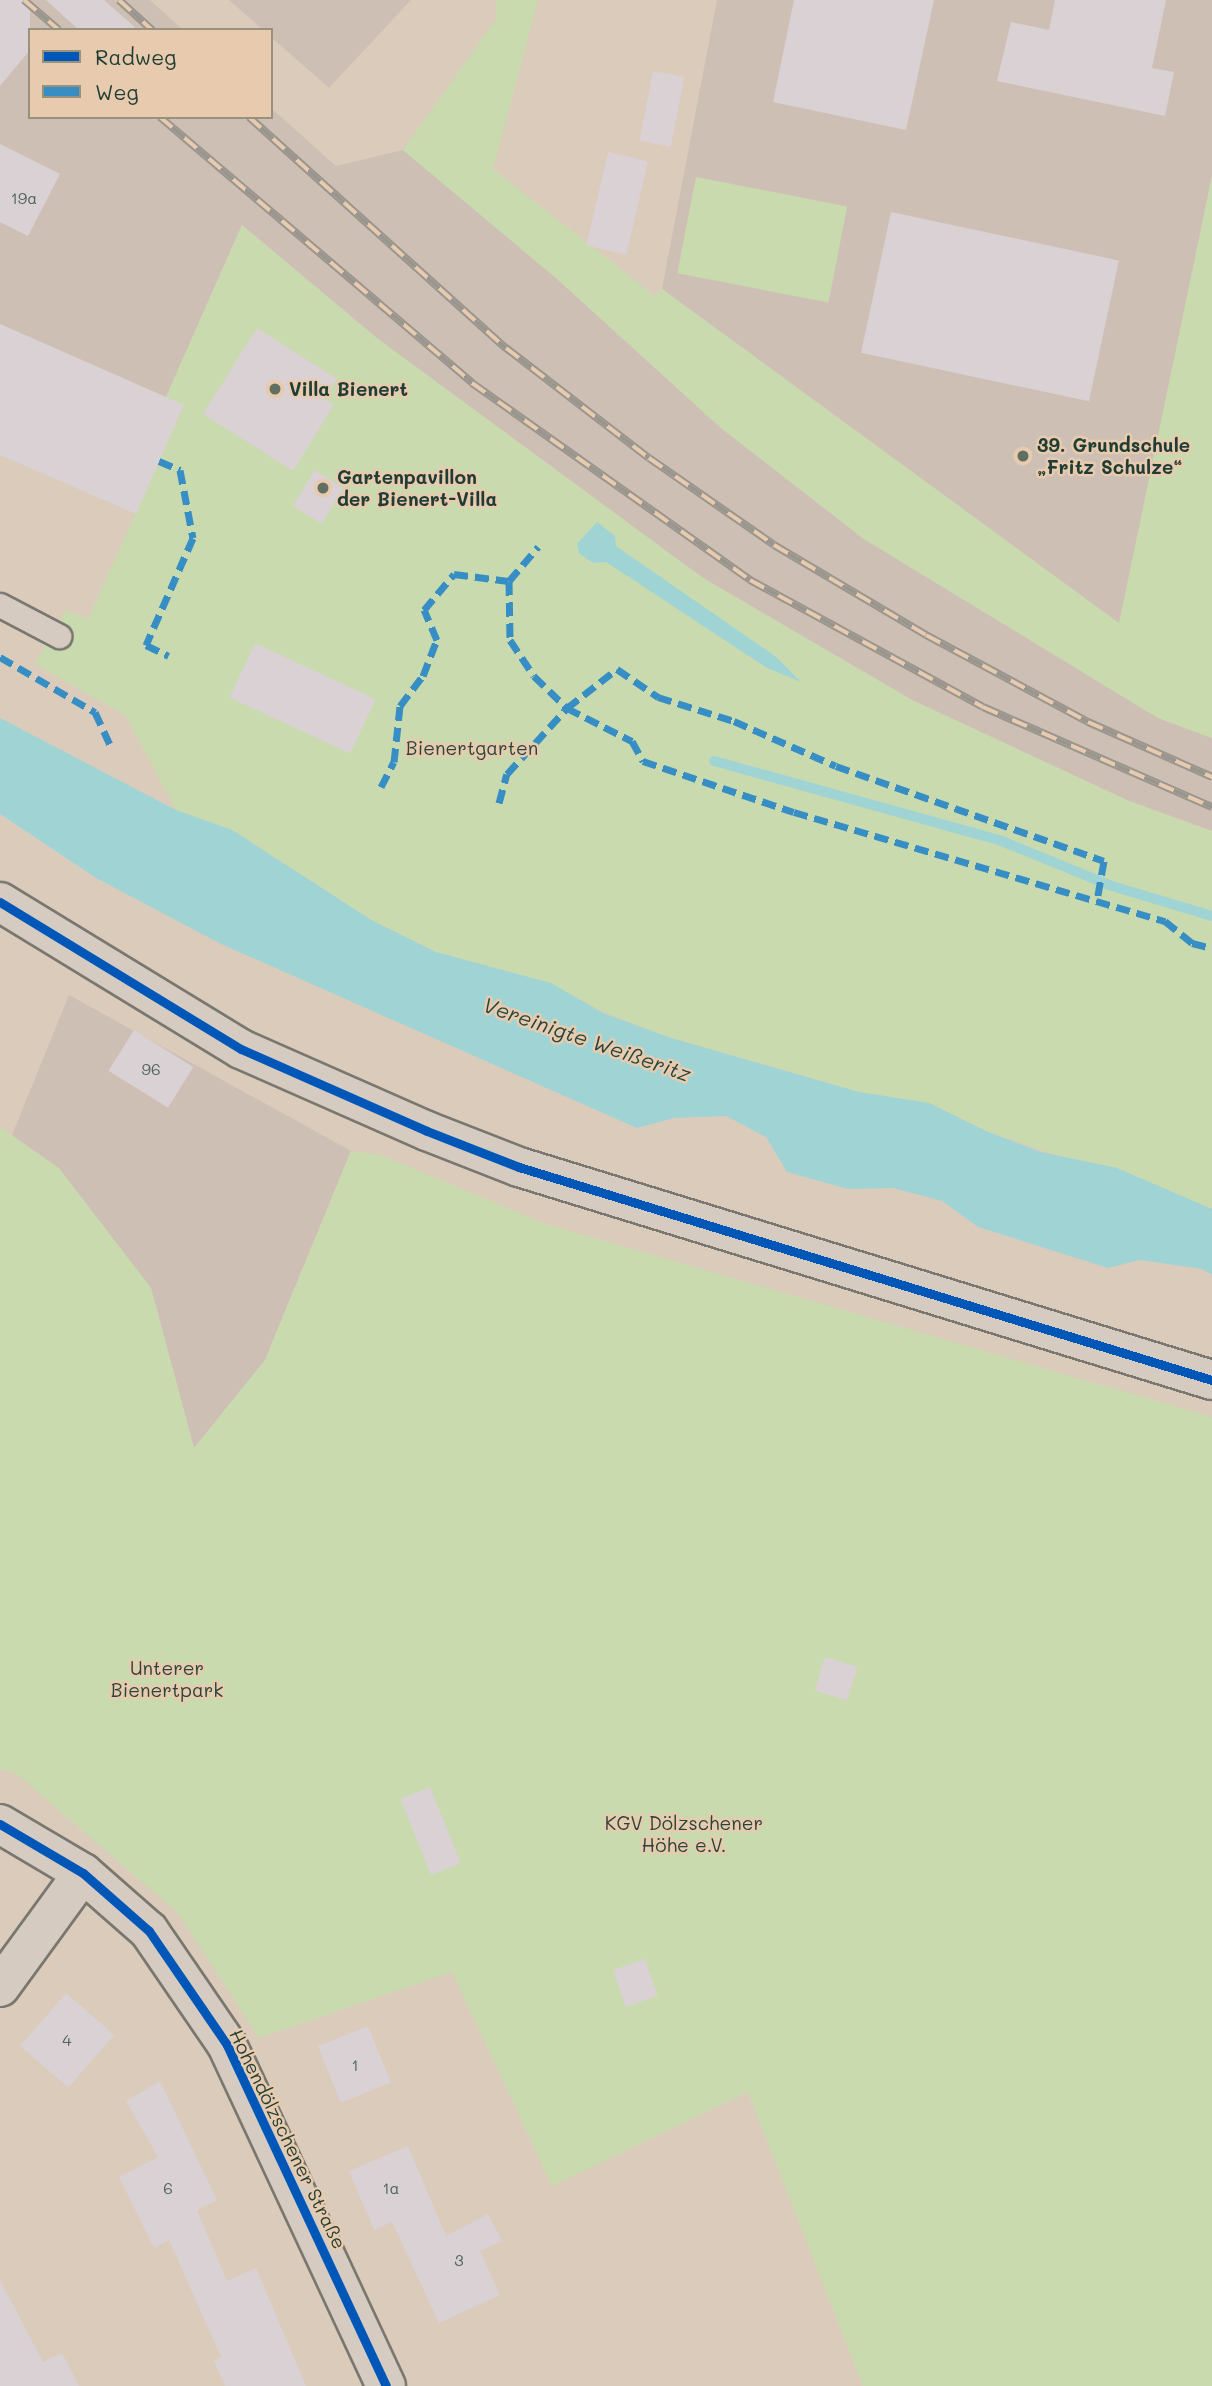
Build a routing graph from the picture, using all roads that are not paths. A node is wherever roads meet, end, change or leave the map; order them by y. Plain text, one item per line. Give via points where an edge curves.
1 (0, 605) edge
2 (59, 636) dead end
3 (0, 902) edge
4 (1212, 1380) edge
5 (0, 1824) edge
6 (83, 1873) junction
7 (0, 1987) edge
8 (386, 2386) edge

1 - 2 lane
3 - 4 main road via 241,1049 438,1136 519,1167
5 - 6 main road, Hohendölzschener Straße
6 - 7 main road
6 - 8 main road, Hohendölzschener Straße via 149,1931 227,2045

